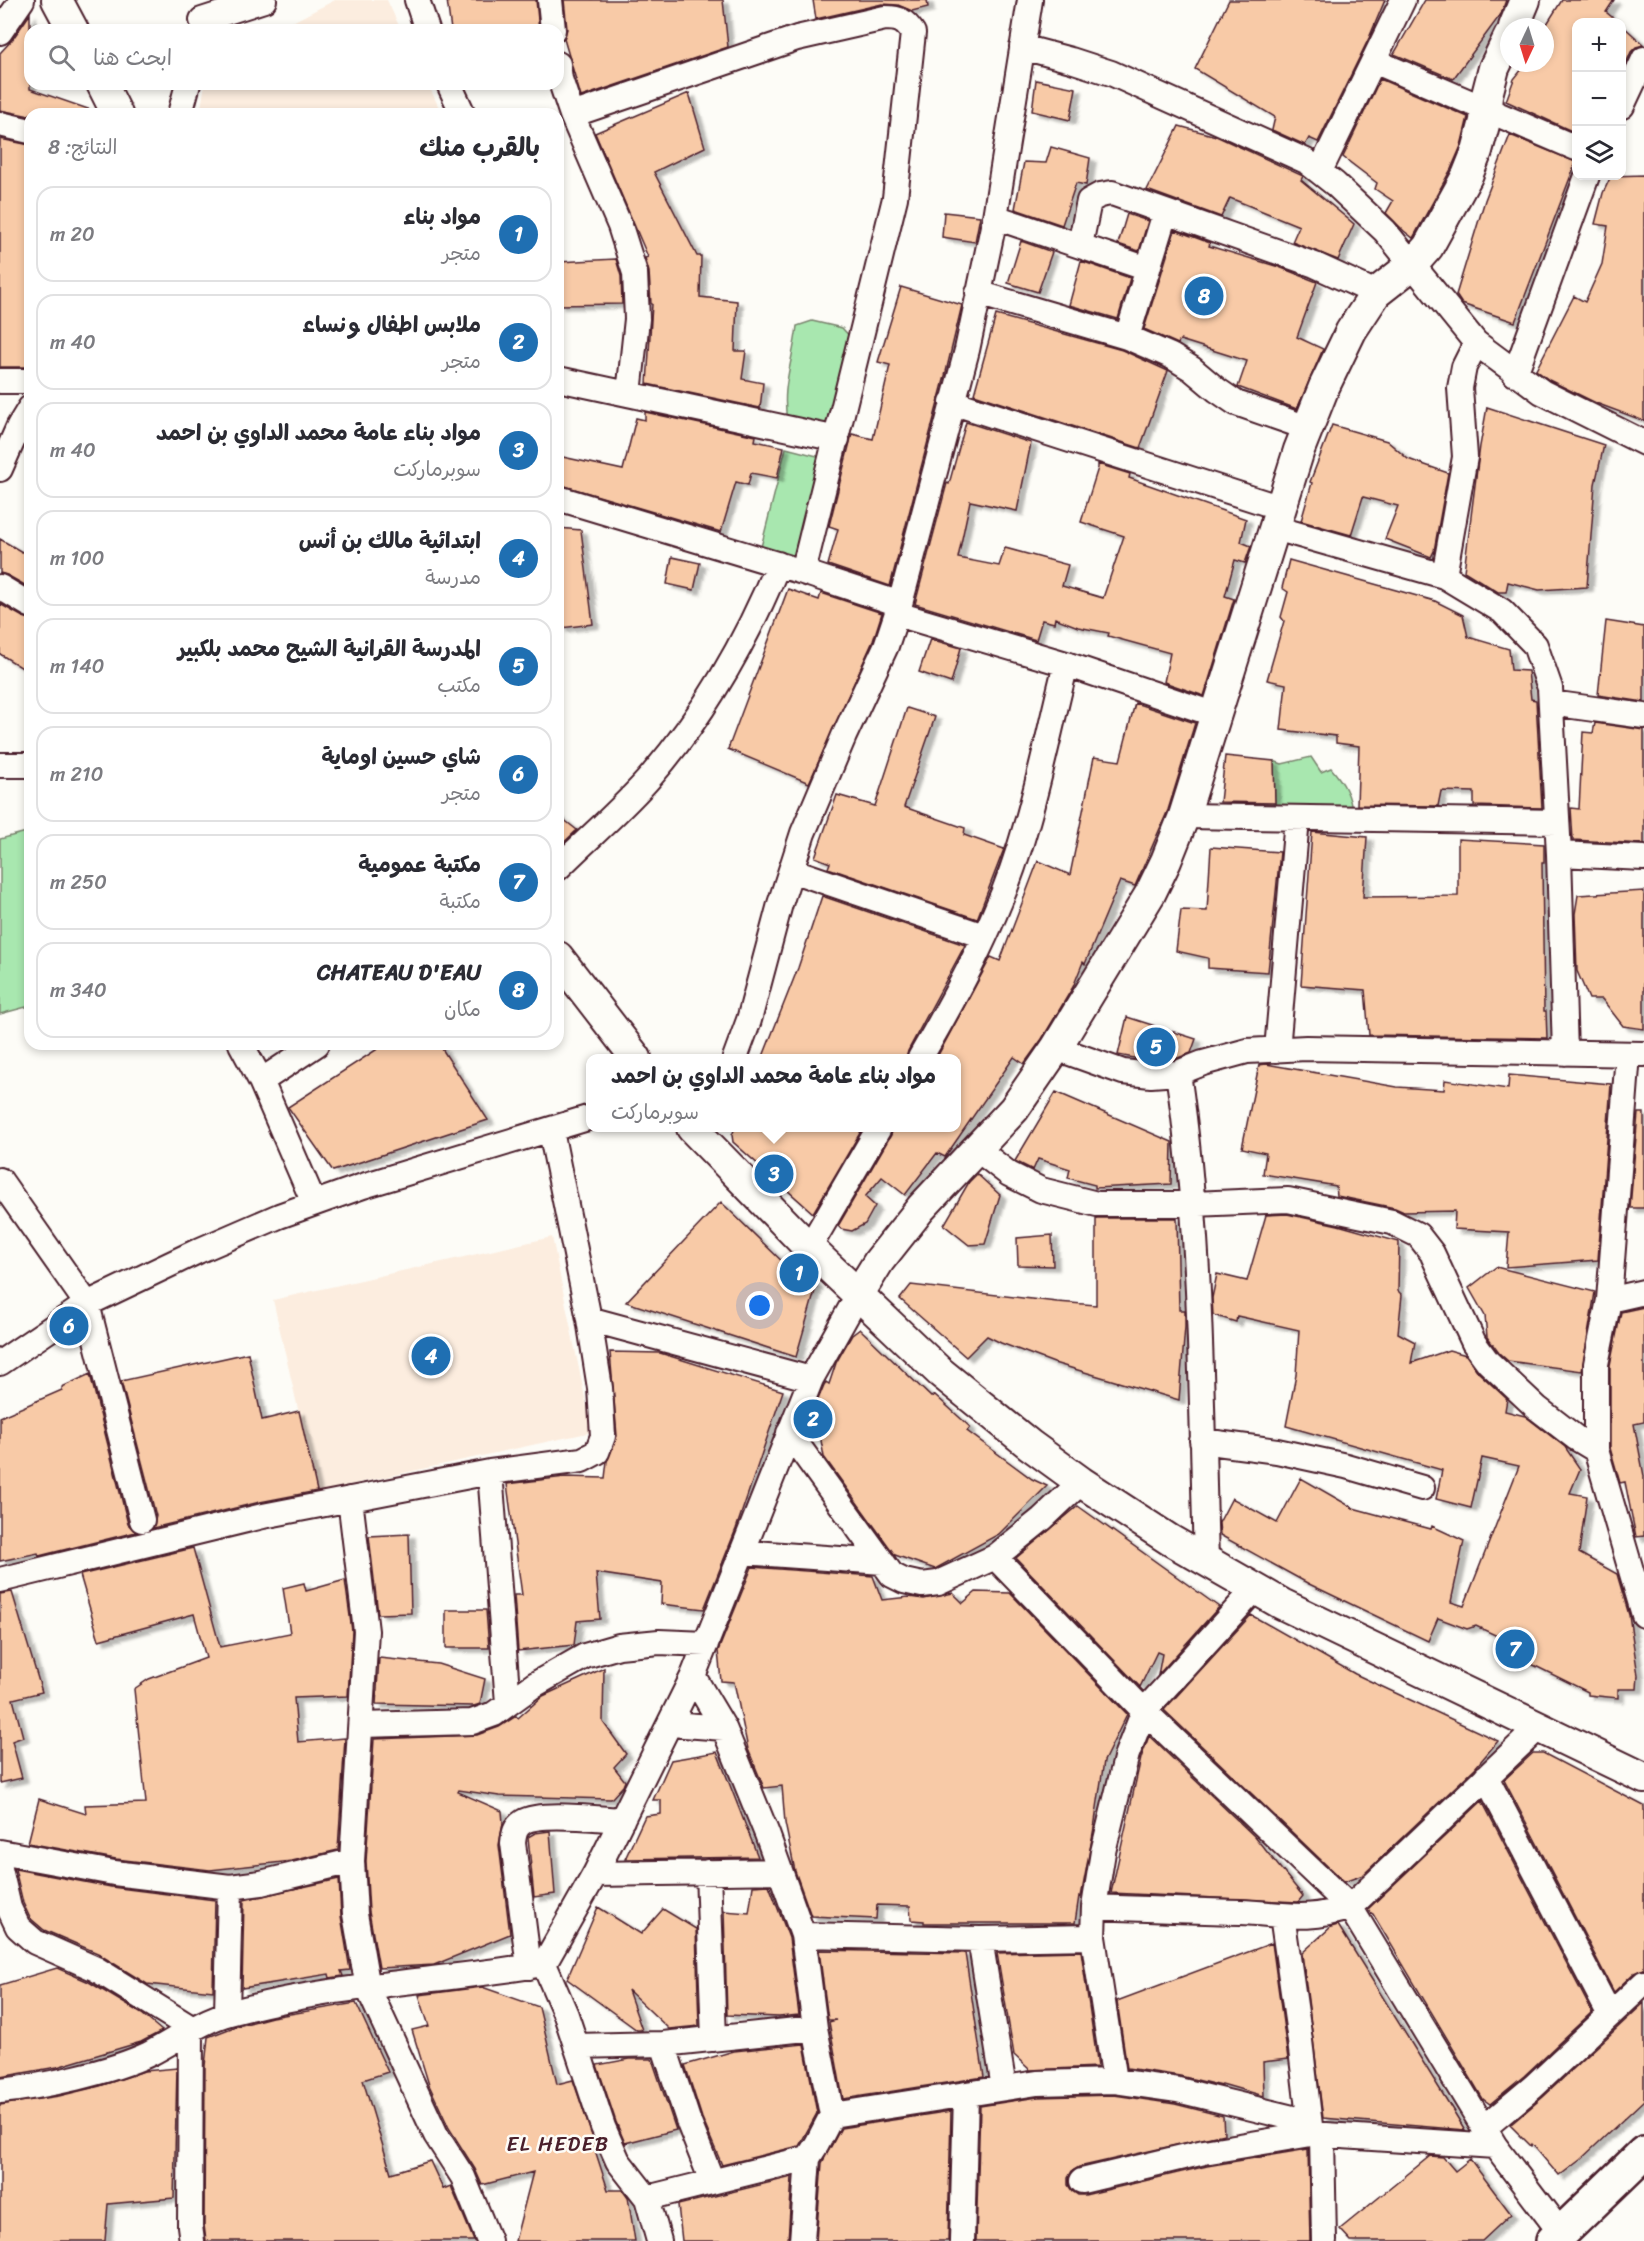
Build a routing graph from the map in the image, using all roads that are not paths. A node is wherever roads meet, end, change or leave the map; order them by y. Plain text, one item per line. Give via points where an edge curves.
1 (22, 0) edge
2 (57, 0) edge
3 (264, 0) edge
4 (417, 0) edge
5 (550, 0) edge
6 (1030, 0) edge
7 (1403, 0) edge
8 (1525, 0) edge
9 (202, 17) edge
10 (1518, 18) edge
11 (70, 24) edge
12 (425, 24) edge
13 (552, 24) edge
14 (0, 32) edge
15 (1022, 47) junction
16 (1500, 56) edge
17 (1644, 58) edge
18 (1374, 61) junction
19 (105, 90) edge
20 (186, 90) edge
21 (452, 90) edge
22 (564, 90) edge
23 (1626, 97) edge
24 (114, 108) edge
25 (182, 108) edge
26 (460, 108) edge
27 (1486, 109) junction
28 (572, 115) junction
29 (0, 124) edge
30 (24, 130) edge
31 (1572, 146) edge
32 (1320, 171) junction
33 (1586, 180) edge
34 (1165, 213) junction
35 (995, 218) junction
36 (1080, 245) junction
37 (1413, 264) junction
38 (1148, 269) junction
39 (978, 293) junction
40 (1376, 293) junction
41 (1127, 337) junction
42 (1476, 343) junction
43 (1515, 374) junction
44 (564, 380) edge
45 (0, 381) edge
46 (24, 381) edge
47 (628, 394) junction
48 (952, 402) junction
49 (24, 418) edge
50 (1308, 428) junction
51 (837, 439) junction
52 (1644, 443) edge
53 (0, 468) edge
54 (564, 500) edge
55 (1278, 518) junction
56 (778, 564) junction
57 (803, 572) junction
58 (1444, 576) junction
59 (0, 587) edge
60 (24, 601) edge
61 (899, 609) junction
62 (1066, 664) junction
63 (1551, 703) junction
64 (1216, 715) junction
65 (1644, 716) edge
66 (0, 765) edge
67 (24, 765) edge
68 (1184, 816) junction
69 (1297, 819) junction
70 (1557, 822) junction
71 (1559, 854) junction
72 (1644, 858) edge
73 (564, 862) edge
74 (791, 870) junction
75 (984, 936) junction
76 (564, 965) edge
77 (1056, 1048) junction
78 (244, 1050) edge
79 (308, 1050) edge
80 (1277, 1050) junction
81 (1565, 1053) junction
82 (632, 1054) edge
83 (737, 1054) edge
84 (923, 1054) edge
85 (1636, 1054) edge
86 (1178, 1073) junction
87 (261, 1081) junction
88 (586, 1119) edge
89 (551, 1131) junction
90 (698, 1132) edge
91 (877, 1132) edge
92 (977, 1149) junction
93 (0, 1180) edge
94 (314, 1203) junction
95 (1192, 1204) junction
96 (809, 1248) junction
97 (1644, 1292) edge
98 (858, 1296) junction
99 (1609, 1300) junction
100 (87, 1304) junction
101 (589, 1319) junction
102 (0, 1363) edge
103 (811, 1379) junction
104 (789, 1433) junction
105 (1202, 1441) junction
106 (1596, 1450) junction
107 (490, 1472) junction
108 (1081, 1482) junction
109 (1422, 1488) dead end
110 (350, 1499) junction
111 (142, 1520) dead end
112 (742, 1552) junction
113 (995, 1557) junction
114 (1206, 1560) junction
115 (883, 1562) junction
116 (0, 1580) edge
117 (1255, 1589) junction
118 (1644, 1616) edge
119 (706, 1644) junction
120 (693, 1676) junction
121 (508, 1703) junction
122 (1144, 1711) junction
123 (670, 1724) junction
124 (361, 1725) junction
125 (1540, 1726) junction
126 (724, 1728) junction
127 (1486, 1777) junction
128 (1644, 1778) edge
129 (622, 1820) junction
130 (0, 1852) edge
131 (352, 1861) junction
132 (0, 1869) edge
133 (780, 1871) junction
134 (708, 1872) junction
135 (595, 1874) junction
136 (230, 1887) junction
137 (1094, 1907) junction
138 (1350, 1907) junction
139 (1282, 1915) junction
140 (9, 1928) edge
141 (803, 1935) junction
142 (1093, 1937) junction
143 (980, 1940) junction
144 (537, 1965) junction
145 (1644, 1983) edge
146 (368, 1988) junction
147 (227, 2013) junction
148 (1610, 2015) junction
149 (191, 2028) junction
150 (815, 2028) junction
151 (714, 2039) junction
152 (663, 2044) junction
153 (576, 2046) junction
154 (1115, 2080) junction
155 (1004, 2088) junction
156 (0, 2091) edge
157 (966, 2094) junction
158 (832, 2115) junction
159 (1314, 2130) junction
160 (1489, 2137) junction
161 (1644, 2153) edge
162 (808, 2157) junction
163 (712, 2181) junction
164 (1082, 2181) dead end
165 (647, 2198) junction
166 (1557, 2237) edge
167 (189, 2240) edge
168 (489, 2241) edge
169 (659, 2241) edge
170 (802, 2241) edge
171 (962, 2241) edge
172 (1324, 2241) edge

1 - 14 street
2 - 11 street
3 - 9 street
4 - 12 street
5 - 13 street
6 - 15 street
7 - 18 street
8 - 10 street
15 - 32 street via 1112,73 1306,160
15 - 35 street
16 - 27 street
17 - 23 street
18 - 27 street
18 - 32 street
19 - 24 street
20 - 25 street
21 - 26 street
22 - 28 street
27 - 31 street
27 - 37 street via 1467,176 1428,247
28 - 47 street via 620,226 635,273 637,319
28 - 51 street via 797,38 885,18 906,22 913,33 895,198
29 - 30 street
32 - 37 street via 1385,231
33 - 43 street
34 - 36 street via 1112,193 1100,195 1089,201
34 - 38 street
34 - 40 street via 1315,265
35 - 36 street
35 - 39 street
36 - 38 street
37 - 40 street
37 - 42 street
38 - 41 street
39 - 41 street
39 - 48 street
40 - 50 street via 1351,331
41 - 50 street via 1171,356 1236,403
42 - 43 street
42 - 58 street via 1464,367 1460,388 1465,457
43 - 52 street via 1542,392
44 - 47 street
45 - 46 street
47 - 51 street
48 - 55 street
48 - 61 street
49 - 53 street
50 - 55 street
51 - 57 street
54 - 56 street
55 - 58 street
55 - 64 street
56 - 57 street
56 - 73 street via 760,608 693,722 652,776
57 - 61 street
58 - 63 street via 1502,611 1535,645 1550,688
59 - 60 street
61 - 62 street
61 - 74 street
62 - 64 street
62 - 75 street via 1022,840
63 - 65 street
63 - 70 street
64 - 68 street
66 - 67 street
68 - 69 street
68 - 77 street via 1150,894
69 - 70 street
69 - 80 street
70 - 71 street
71 - 72 street
71 - 81 street
74 - 75 street
74 - 83 street
75 - 84 street
76 - 82 street
77 - 86 street via 1123,1072
77 - 92 street via 1014,1109
78 - 87 street
79 - 87 street
80 - 81 street
80 - 86 street via 1247,1051
81 - 85 street
85 - 99 street
86 - 95 street
87 - 94 street
88 - 89 street
89 - 94 street
89 - 101 street
90 - 96 street
91 - 96 street
92 - 95 street via 1009,1174 1041,1190 1097,1204
92 - 98 street via 921,1208 879,1260
93 - 100 street
94 - 100 street via 198,1251
95 - 105 street
95 - 106 street via 1288,1200 1392,1222 1418,1235 1432,1252 1474,1343 1488,1362 1537,1408
96 - 98 street
97 - 99 street
98 - 103 street
98 - 108 street via 940,1372
99 - 106 street via 1596,1364
100 - 102 street
100 - 111 street
101 - 103 street
101 - 107 street via 603,1436 597,1452 582,1460
103 - 104 street
104 - 112 street
104 - 115 street
105 - 109 street via 1277,1450
105 - 114 street
106 - 118 street
107 - 110 street
107 - 121 street
108 - 113 street via 1042,1520
108 - 114 street
110 - 116 street via 263,1516
110 - 124 street via 366,1631
112 - 115 street
112 - 119 street
113 - 115 street via 922,1585 892,1575
113 - 122 street
114 - 117 street
117 - 122 street
117 - 125 street
119 - 120 street
119 - 121 street via 659,1642 619,1646 585,1656
120 - 123 street
120 - 126 street
121 - 124 street via 494,1714 472,1722
122 - 137 street via 1116,1797
122 - 138 street
123 - 126 street
123 - 129 street
124 - 131 street
125 - 127 street
125 - 128 street
126 - 133 street
127 - 138 street
127 - 148 street
129 - 135 street
129 - 144 street via 545,1816 524,1822 515,1830 513,1843
130 - 136 street via 114,1874
131 - 136 street
131 - 146 street via 355,1914
132 - 140 street via 9,1908
133 - 134 street
133 - 141 street
134 - 135 street
134 - 151 street
135 - 144 street
136 - 147 street
137 - 139 street
137 - 142 street
138 - 139 street via 1314,1916
138 - 160 street
139 - 159 street
140 - 149 street via 96,1969
141 - 143 street
141 - 150 street
142 - 143 street
142 - 154 street
143 - 155 street
144 - 146 street
144 - 153 street via 566,2015
145 - 148 street
146 - 147 street
146 - 168 street via 436,2135 463,2177
147 - 149 street
148 - 160 street via 1533,2087
149 - 156 street via 147,2055 95,2072
149 - 167 street
150 - 151 street
150 - 158 street
151 - 152 street
152 - 153 street
152 - 163 street
153 - 165 street via 618,2161
154 - 155 street
154 - 159 street via 1178,2090
155 - 157 street
157 - 158 street
157 - 171 street
158 - 162 street
159 - 160 street
159 - 164 street
159 - 172 street
160 - 166 street
161 - 166 main road
162 - 163 street
162 - 170 street
163 - 165 street
165 - 169 street

